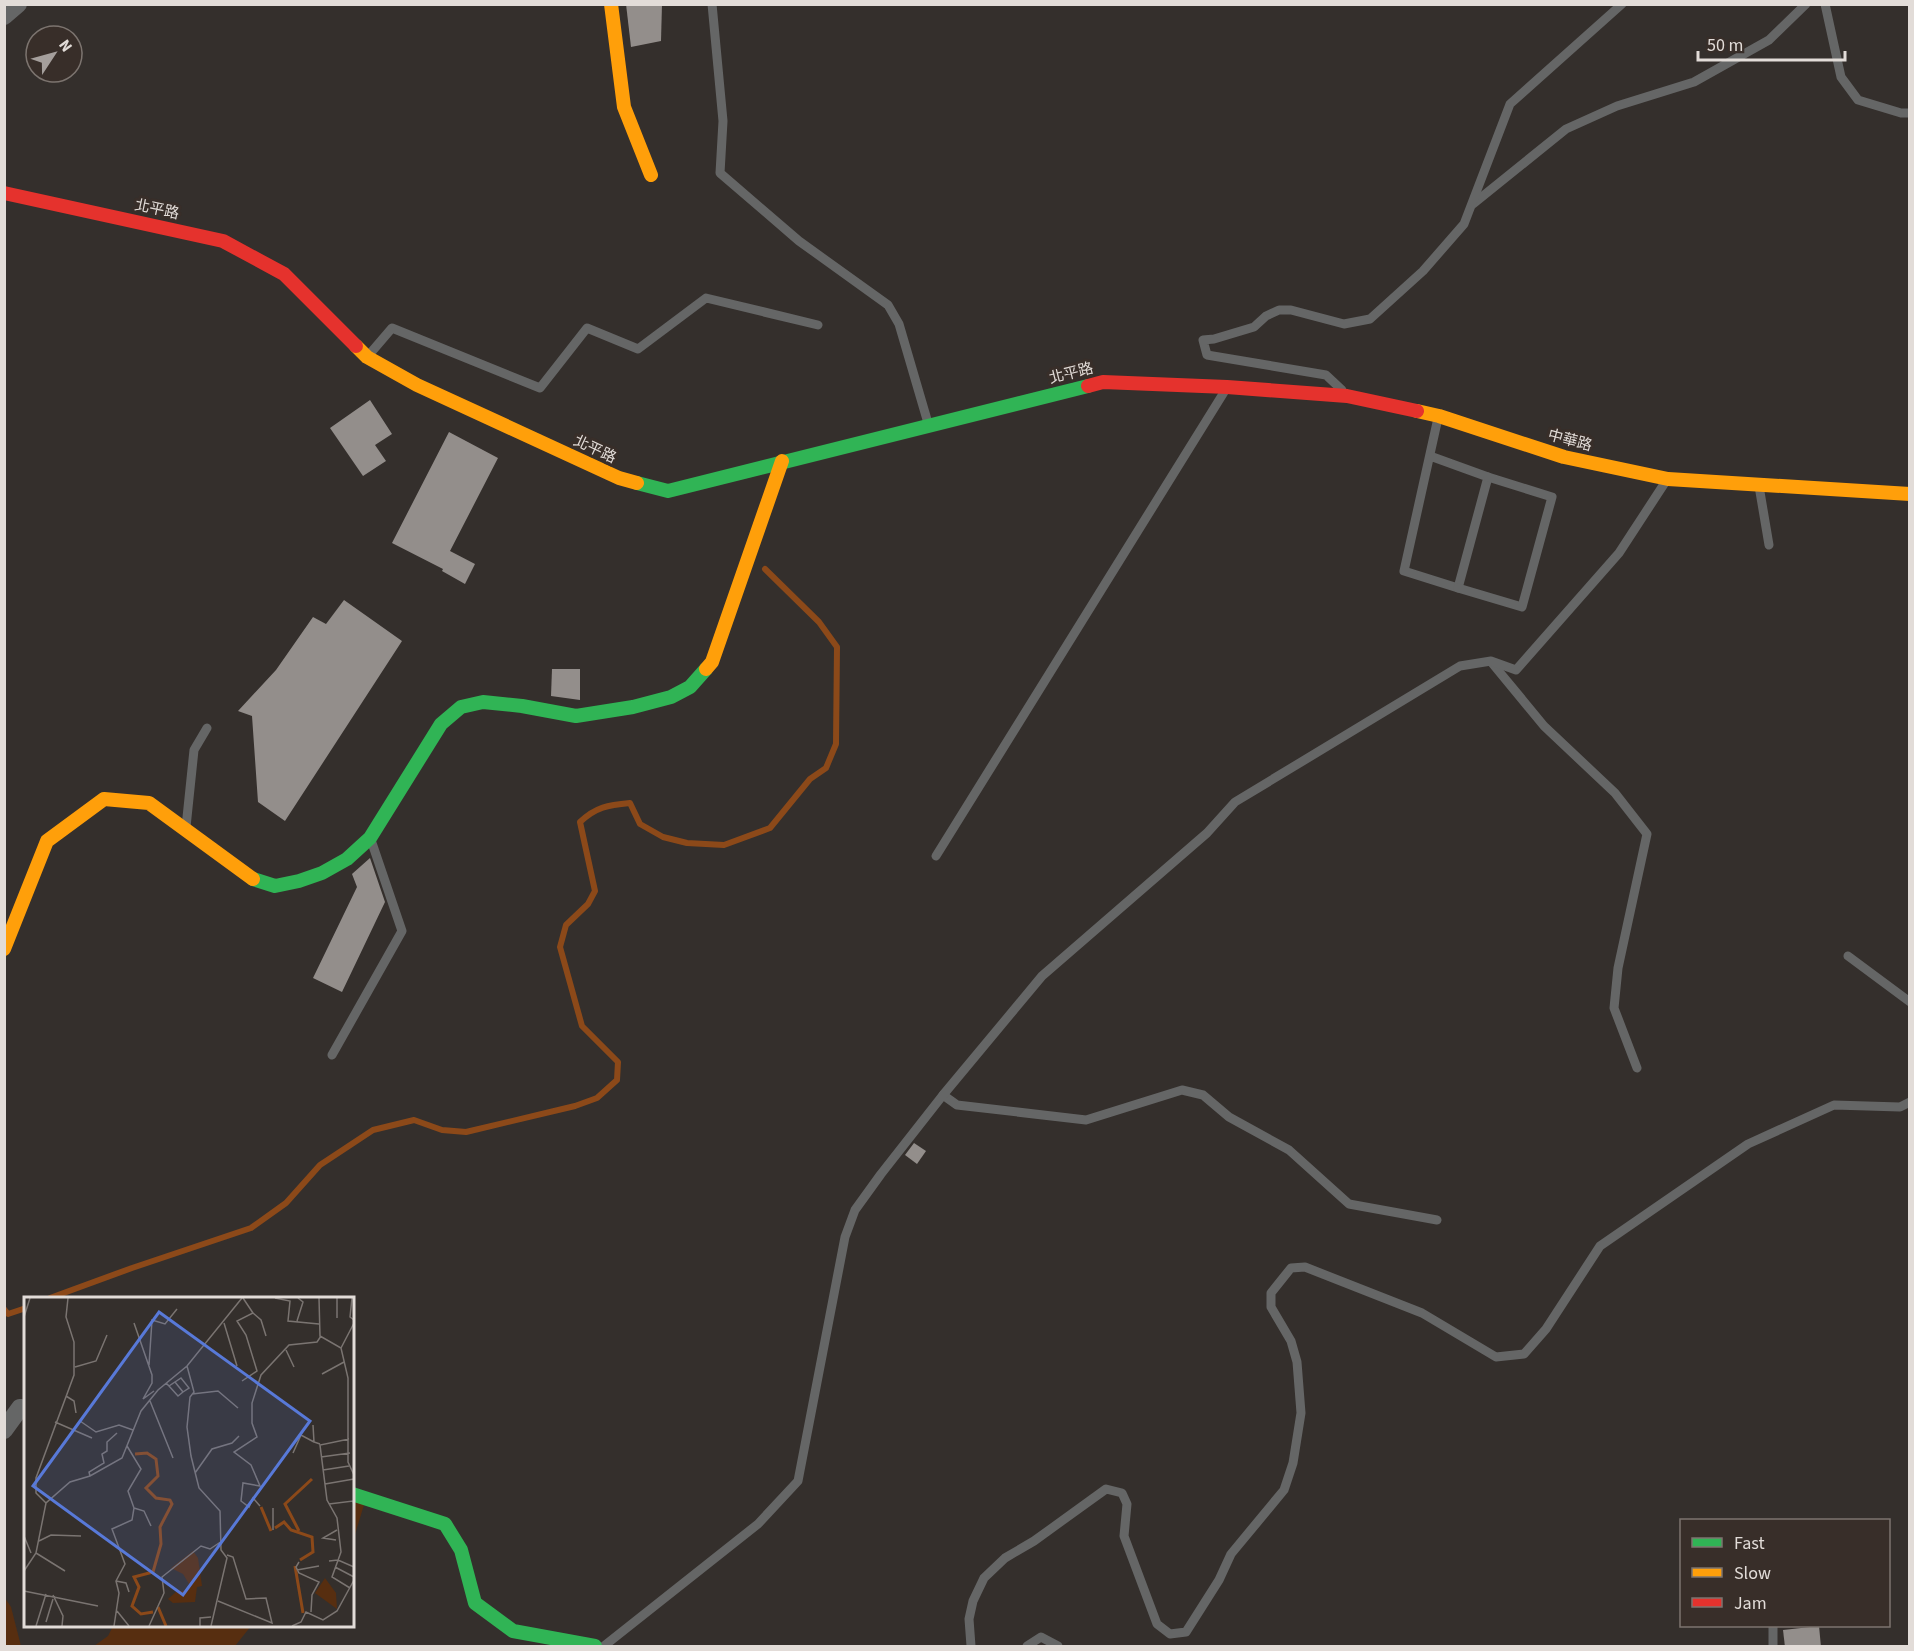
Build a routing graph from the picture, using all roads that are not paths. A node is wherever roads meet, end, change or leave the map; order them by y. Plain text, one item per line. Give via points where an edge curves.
1 (18, 4) edge
2 (611, 4) edge
3 (712, 4) edge
4 (1622, 4) edge
5 (1806, 4) edge
6 (1825, 4) edge
7 (4, 16) edge
8 (1910, 112) edge
9 (651, 175) dead end
10 (4, 193) edge
11 (1473, 204) junction
12 (818, 325) dead end
13 (367, 357) junction
14 (1227, 387) junction
15 (1347, 396) junction
16 (1439, 416) junction
17 (929, 426) junction
18 (1430, 456) junction
19 (782, 461) junction
20 (1488, 477) junction
21 (1668, 479) junction
22 (1759, 484) junction
23 (1910, 494) edge
24 (1769, 545) dead end
25 (1458, 588) junction
26 (1491, 661) junction
27 (207, 728) dead end
28 (185, 831) junction
29 (370, 838) junction
30 (936, 856) dead end
31 (4, 949) edge
32 (1848, 956) dead end
33 (1910, 1002) edge
34 (332, 1055) dead end
35 (1637, 1068) dead end
36 (943, 1095) junction
37 (1910, 1102) edge
38 (1437, 1220) dead end
39 (24, 1409) edge
40 (4, 1430) edge
41 (354, 1495) edge
42 (1773, 1627) dead end
43 (595, 1647) edge
44 (604, 1647) edge
45 (971, 1647) edge
46 (1027, 1647) edge
47 (1058, 1647) edge
48 (1773, 1647) edge

1 - 7 street
2 - 9 street via 624,107
3 - 17 lane via 723,121 720,173 800,241 888,305 899,324
4 - 11 lane via 1510,104
5 - 11 lane via 1769,40 1694,82 1617,106 1566,129
6 - 8 lane via 1840,77 1858,100
10 - 13 street, 北平路 via 223,241 284,274
11 - 15 lane via 1464,224 1423,271 1370,319 1344,324 1279,310 1254,327 1203,340 1207,355 1326,375
12 - 13 lane via 705,298 638,349 587,328 540,388 392,328
13 - 19 street, 北平路 via 417,385 619,478 668,491
14 - 15 street, 中華路
14 - 17 street, 北平路 via 1103,382
14 - 30 lane
15 - 16 street, 中華路
16 - 18 lane
16 - 21 street, 中華路 via 1564,457
17 - 19 street, 北平路
18 - 20 lane
18 - 25 lane via 1404,571
19 - 29 street via 712,662 690,687 671,698 576,716 483,702 461,706 441,724
20 - 25 lane
20 - 25 lane via 1552,497 1522,608
21 - 22 street, 中華路
21 - 26 lane via 1619,554 1516,670
22 - 23 street, 中華路
22 - 24 lane
26 - 35 lane via 1544,726 1616,793 1647,834 1618,968 1614,1008
26 - 36 lane via 1460,666 1235,801 1207,833 1042,976
27 - 28 lane via 194,750
28 - 29 street via 248,877 275,886 322,873 347,859
28 - 31 street via 149,803 104,799 47,841
29 - 34 lane via 402,931
32 - 33 lane
36 - 38 lane via 957,1105 1086,1120 1182,1090 1203,1095 1229,1117 1289,1150 1349,1204
36 - 44 lane via 855,1210 845,1237 798,1481 758,1524
37 - 45 lane via 1900,1107 1834,1105 1748,1144 1600,1246 1546,1329 1524,1354 1496,1357 1422,1312 1305,1267 1291,1268 1271,1293 1270,1307 1291,1341 1297,1362 1301,1413 1293,1463 1284,1490 1231,1554 1186,1632 1170,1634 1157,1624 1124,1536 1127,1504 1122,1493 1106,1489 1005,1558 984,1578 969,1618
39 - 40 street via 20,1408
41 - 43 street via 445,1524 461,1550 474,1603 513,1631
42 - 48 lane
46 - 47 lane via 1041,1637

